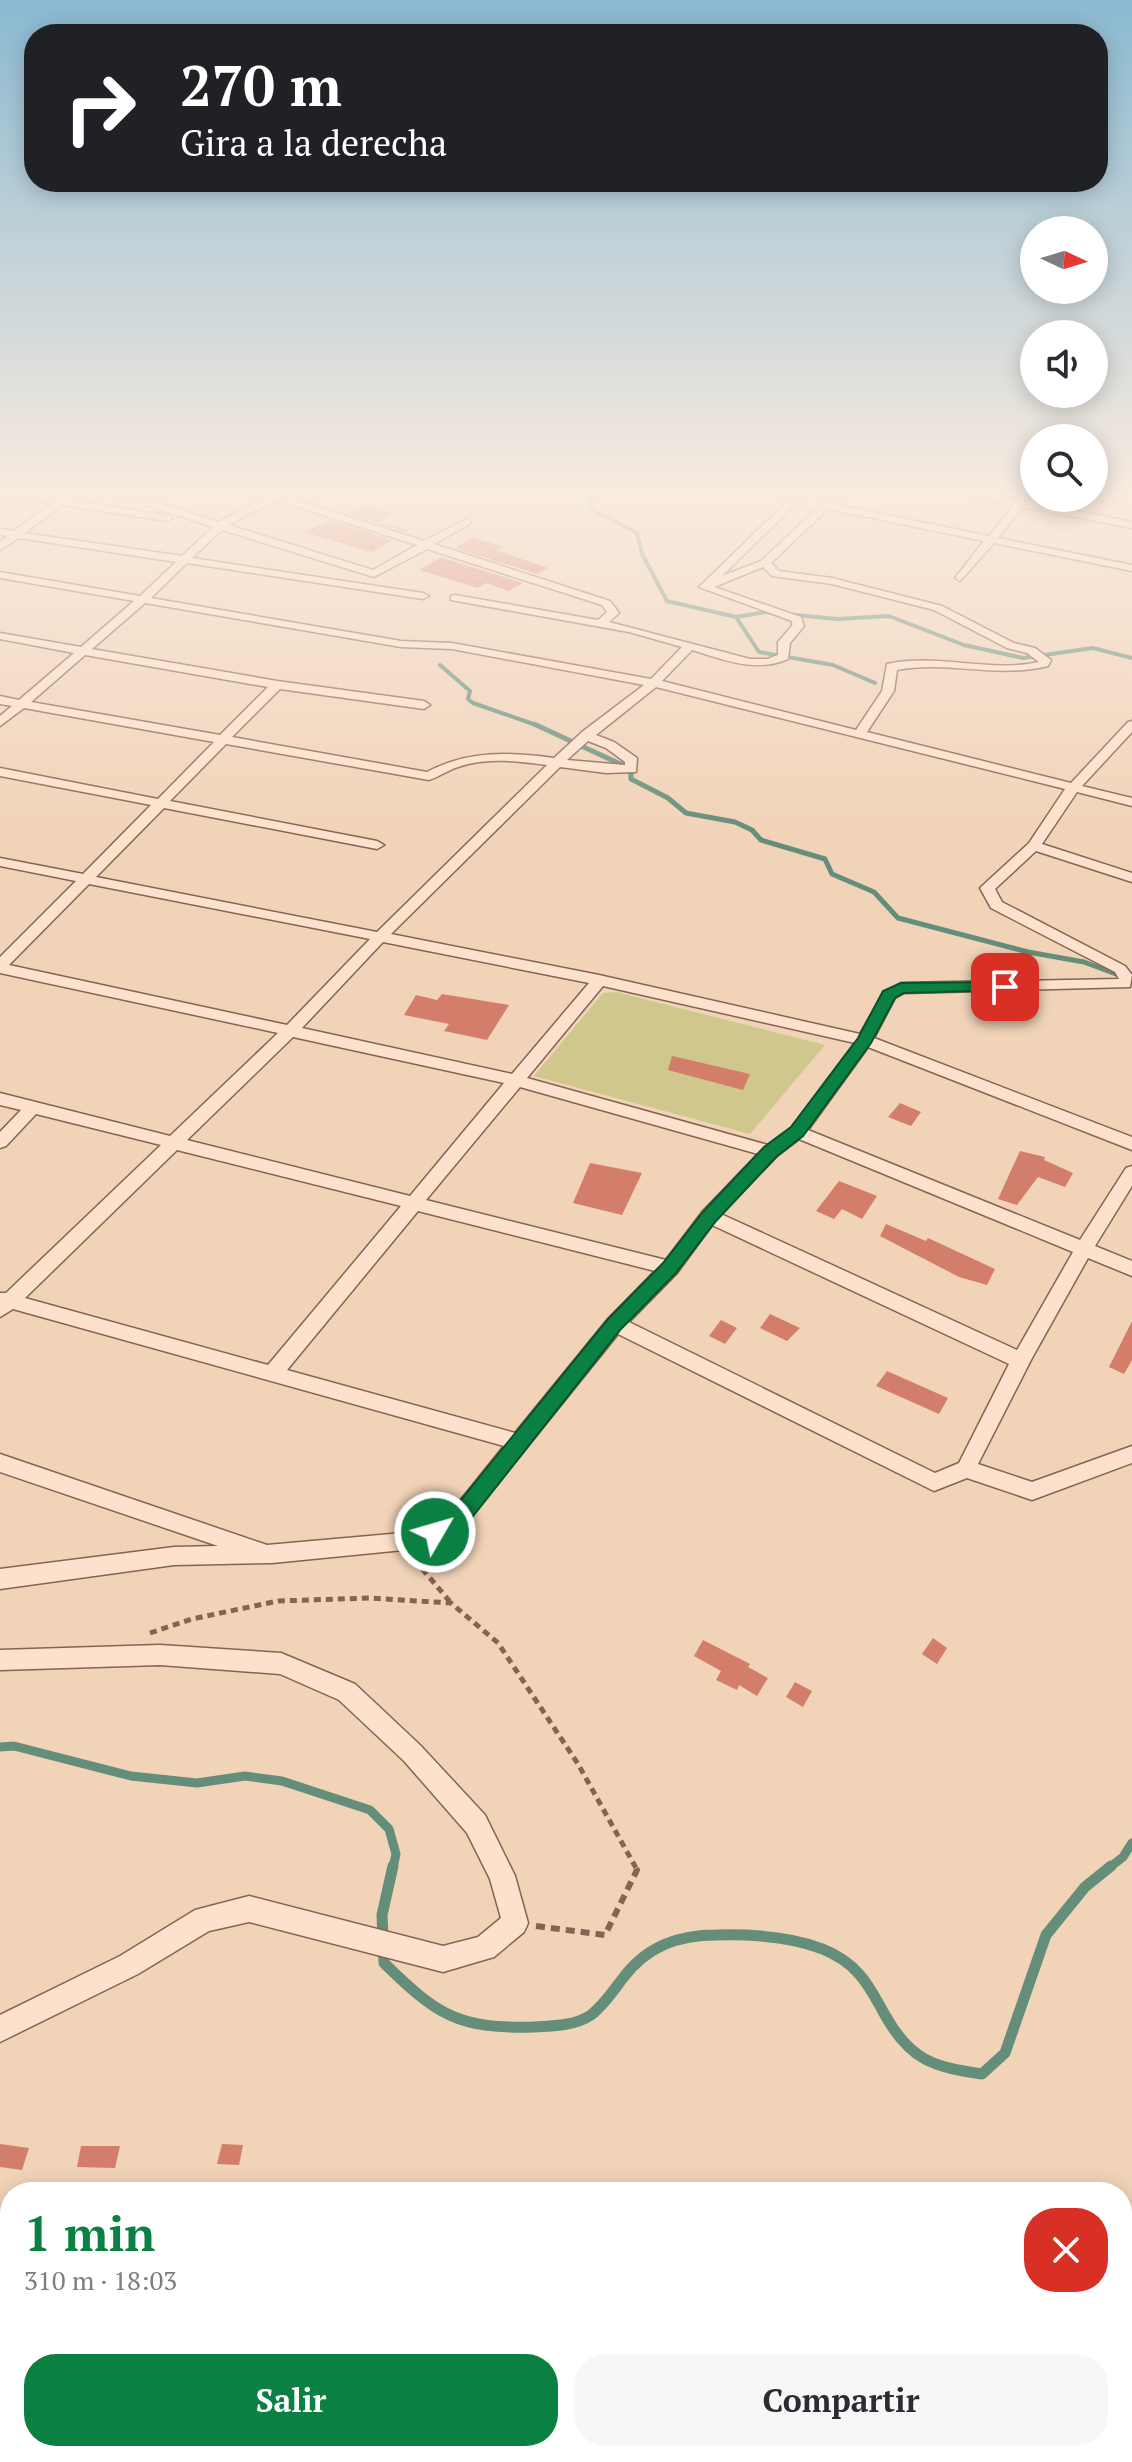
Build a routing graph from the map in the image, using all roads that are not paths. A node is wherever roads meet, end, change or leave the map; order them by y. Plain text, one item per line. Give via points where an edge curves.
1 (136, 605) edge
2 (171, 605) edge
3 (493, 605) edge
4 (607, 605) edge
5 (760, 605) edge
6 (926, 605) edge
7 (600, 624) junction
8 (0, 636) edge
9 (691, 645) junction
10 (84, 651) junction
11 (654, 683) junction
12 (277, 685) junction
13 (0, 700) edge
14 (23, 705) junction
15 (424, 705) dead end
16 (0, 722) edge
17 (1132, 725) edge
18 (860, 733) junction
19 (586, 735) junction
20 (1125, 738) edge
21 (225, 741) junction
22 (558, 762) junction
23 (0, 772) edge
24 (1073, 788) junction
25 (1132, 802) edge
26 (158, 803) junction
27 (377, 845) dead end
28 (1034, 846) junction
29 (0, 862) edge
30 (1132, 878) edge
31 (83, 879) junction
32 (381, 936) junction
33 (0, 967) edge
34 (599, 980) junction
35 (290, 1031) junction
36 (865, 1040) junction
37 (516, 1080) junction
38 (0, 1099) edge
39 (33, 1107) junction
40 (797, 1132) junction
41 (0, 1142) edge
42 (174, 1143) junction
43 (1132, 1144) edge
44 (771, 1152) junction
45 (1132, 1172) edge
46 (414, 1203) junction
47 (709, 1216) junction
48 (1082, 1248) junction
49 (670, 1268) junction
50 (1132, 1269) edge
51 (3, 1303) edge
52 (615, 1324) junction
53 (1019, 1360) junction
54 (271, 1375) junction
55 (518, 1442) junction
56 (1132, 1454) edge
57 (0, 1463) edge
58 (966, 1469) junction
59 (272, 1554) junction
60 (0, 1579) edge
61 (0, 1660) edge
62 (0, 2029) edge

1 - 10 street
2 - 11 street via 401,644 452,646
3 - 7 street
4 - 7 street via 613,613
5 - 9 street via 797,619 798,626 784,642 784,657 750,663
6 - 18 street via 1011,646 1031,650 1044,664 1006,672 923,663 891,667 888,691
7 - 9 street
8 - 10 street
9 - 11 street
10 - 12 street
10 - 14 street
11 - 18 street
11 - 19 street
12 - 15 street
12 - 21 street
13 - 14 street
14 - 16 street
14 - 21 street
17 - 20 street
18 - 24 street
19 - 22 street
19 - 22 street via 632,761 631,769 592,770
20 - 24 street
21 - 22 street via 429,776 448,763 485,757
21 - 26 street
22 - 32 street
23 - 26 street
24 - 25 street
24 - 28 street
26 - 27 street
26 - 31 street
28 - 30 street
28 - 36 street via 987,888 989,896 996,905 1102,957 1120,969 1125,984 901,988 889,995
29 - 31 street
31 - 32 street
31 - 33 street
32 - 34 street
32 - 35 street
33 - 35 street
34 - 36 street
34 - 37 street
35 - 37 street
35 - 42 street
36 - 40 street
36 - 43 street
37 - 44 street
37 - 46 street
38 - 39 street
39 - 41 street
39 - 42 street
40 - 44 street
40 - 48 street
42 - 46 street
42 - 51 street
44 - 47 street
45 - 48 street
46 - 49 street
46 - 54 street
47 - 49 street
47 - 53 street
48 - 50 street
48 - 53 street
49 - 52 street
51 - 54 street
52 - 55 street
52 - 58 street via 934,1482
53 - 58 street
54 - 55 street
55 - 59 street via 454,1523 416,1541
56 - 58 street via 1032,1491
57 - 59 street
59 - 60 street via 174,1556
61 - 62 street via 160,1655 281,1664 347,1692 476,1824 502,1876 515,1923 485,1948 443,1959 249,1909 204,1919 129,1965

